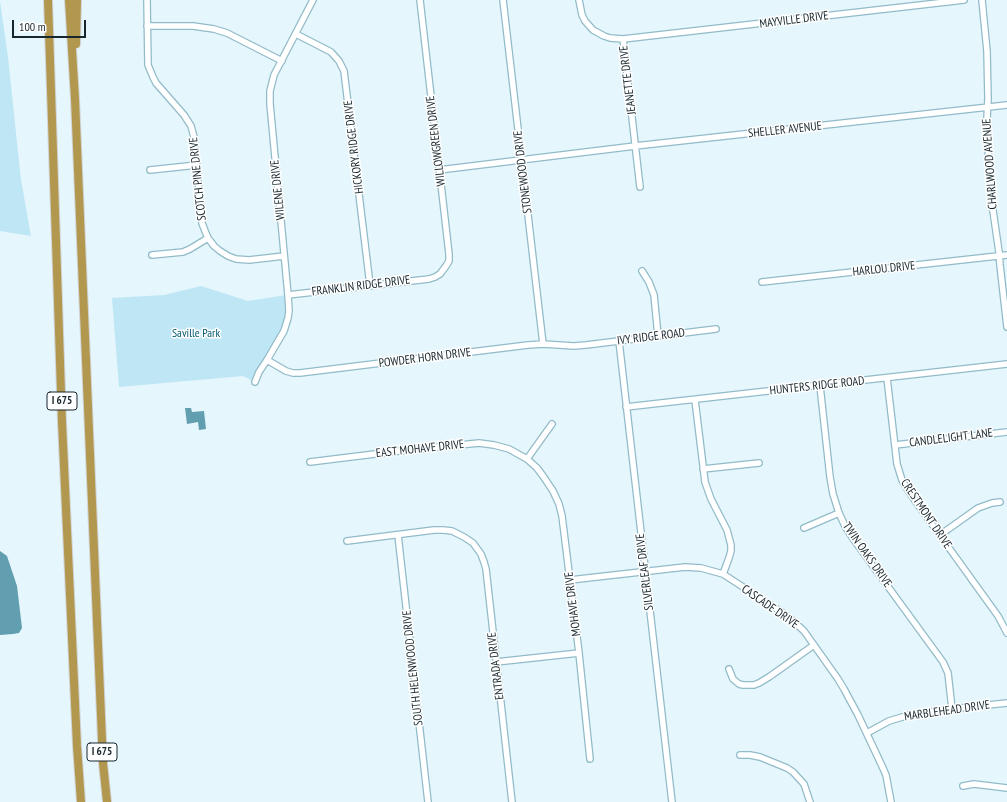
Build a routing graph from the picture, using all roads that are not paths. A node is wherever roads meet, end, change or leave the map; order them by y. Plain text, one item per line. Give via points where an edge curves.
1 (48, 0) edge
2 (69, 0) edge
3 (77, 0) edge
4 (147, 0) edge
5 (313, 0) edge
6 (420, 0) edge
7 (503, 0) edge
8 (579, 0) edge
9 (964, 0) edge
10 (982, 0) edge
11 (147, 26) junction
12 (296, 34) junction
13 (623, 40) junction
14 (282, 61) junction
15 (75, 99) junction
16 (1007, 105) edge
17 (988, 107) junction
18 (635, 146) junction
19 (521, 160) junction
20 (197, 165) junction
21 (150, 170) dead end
22 (439, 170) junction
23 (640, 187) dead end
24 (208, 238) junction
25 (152, 255) dead end
26 (1000, 255) junction
27 (1007, 255) edge
28 (284, 256) junction
29 (642, 271) dead end
30 (435, 277) joint
31 (762, 282) dead end
32 (370, 285) junction
33 (288, 295) junction
34 (1007, 327) edge
35 (716, 329) dead end
36 (658, 336) junction
37 (619, 341) junction
38 (543, 344) junction
39 (586, 345) joint
40 (267, 360) junction
41 (1007, 364) edge
42 (887, 378) junction
43 (255, 382) dead end
44 (820, 386) junction
45 (696, 400) junction
46 (626, 408) junction
47 (552, 424) dead end
48 (1007, 432) edge
49 (895, 445) junction
50 (527, 459) junction
51 (310, 462) dead end
52 (759, 463) dead end
53 (703, 469) junction
54 (1000, 502) dead end
55 (839, 513) junction
56 (804, 528) dead end
57 (398, 535) junction
58 (940, 535) junction
59 (347, 541) dead end
60 (645, 572) junction
61 (723, 574) junction
62 (570, 580) junction
63 (1007, 633) edge
64 (814, 645) junction
65 (579, 653) junction
66 (496, 662) junction
67 (728, 669) dead end
68 (1007, 703) edge
69 (952, 709) junction
70 (867, 733) junction
71 (740, 755) dead end
72 (590, 759) dead end
73 (963, 786) dead end
74 (1007, 788) edge
75 (81, 802) edge
76 (107, 802) edge
77 (428, 802) edge
78 (512, 802) edge
79 (672, 802) edge
80 (810, 802) edge
81 (891, 802) edge

1 - 75 highway, I 675 via 63,430
2 - 15 highway, I 675
3 - 15 highway
4 - 11 street, SCOTCH PINE DRIVE
5 - 12 street, WILENE DRIVE
6 - 22 street, WILLOWGREEN DRIVE
7 - 19 street, STONEWOOD DRIVE
8 - 13 street, JEANETTE DRIVE via 582,15 593,30 610,38
9 - 13 street, MAYVILLE DRIVE
10 - 17 street, CHARLWOOD AVENUE via 987,51
11 - 14 street via 193,26 214,29
11 - 20 street, SCOTCH PINE DRIVE via 147,58 150,71 156,83 191,126
12 - 14 street, WILENE DRIVE
12 - 32 street, HICKORY RIDGE DRIVE via 331,52 344,71
13 - 18 street, JEANETTE DRIVE
14 - 28 street, WILENE DRIVE via 272,81 270,104
15 - 76 highway, I 675 via 102,755
16 - 17 street, SHELLER AVENUE
17 - 18 street, SHELLER AVENUE
17 - 26 street, CHARLWOOD AVENUE via 991,197
18 - 19 street, SHELLER AVENUE
18 - 23 street, JEANETTE DRIVE
19 - 22 street, SHELLER AVENUE
19 - 38 street, STONEWOOD DRIVE
20 - 21 street
20 - 24 street, SCOTCH PINE DRIVE via 202,223
22 - 30 street, WILLOWGREEN DRIVE via 449,257 445,269
24 - 25 street via 183,252
24 - 28 street, SCOTCH PINE DRIVE via 220,252 236,259
26 - 27 street, HARLOU DRIVE
26 - 31 street, HARLOU DRIVE
26 - 34 street, CHARLWOOD AVENUE
28 - 33 street, WILENE DRIVE
29 - 36 street via 654,295
30 - 32 street, FRANKLIN RIDGE DRIVE
32 - 33 street, FRANKLIN RIDGE DRIVE
33 - 40 street, WILENE DRIVE via 289,311 286,325
35 - 36 street, IVY RIDGE ROAD
36 - 37 street, IVY RIDGE ROAD
37 - 39 street, IVY RIDGE ROAD
37 - 46 street, SILVERLEAF DRIVE
38 - 39 street, POWDER HORN DRIVE
38 - 40 street, POWDER HORN DRIVE via 300,373 286,371
40 - 43 street, WILENE DRIVE
41 - 42 street, HUNTERS RIDGE ROAD
42 - 44 street, HUNTERS RIDGE ROAD
42 - 49 street, CRESTMONT DRIVE
44 - 45 street, HUNTERS RIDGE ROAD
44 - 55 street, TWIN OAKS DRIVE via 830,477
45 - 46 street, HUNTERS RIDGE ROAD
45 - 53 street
46 - 60 street, SILVERLEAF DRIVE
47 - 50 street
48 - 49 street, CANDLELIGHT LANE
49 - 58 street, CRESTMONT DRIVE via 902,480
50 - 51 street, EAST MOHAVE DRIVE via 508,449 473,443
50 - 62 street, MOHAVE DRIVE via 543,476 559,504
52 - 53 street
53 - 61 street via 710,499 730,538 731,551
54 - 58 street via 978,508
55 - 56 street
55 - 69 street, TWIN OAKS DRIVE via 854,540 943,662 948,673
57 - 59 street
57 - 66 street, ENTRADA DRIVE via 452,531 469,540 476,548 484,562
57 - 77 street, SOUTH HELENWOOD DRIVE
58 - 63 street, CRESTMONT DRIVE via 998,616
60 - 61 street, CASCADE DRIVE via 692,567
60 - 62 street, CASCADE DRIVE
60 - 79 street, SILVERLEAF DRIVE
61 - 64 street, CASCADE DRIVE via 792,620
62 - 65 street, MOHAVE DRIVE
64 - 67 street via 754,685 736,682
64 - 70 street, CASCADE DRIVE via 838,679
65 - 66 street
65 - 72 street, MOHAVE DRIVE
66 - 78 street, ENTRADA DRIVE
68 - 69 street, MARBLEHEAD DRIVE
69 - 70 street, MARBLEHEAD DRIVE via 908,715
70 - 81 street, CASCADE DRIVE via 884,771
71 - 80 street via 760,757 794,772 804,784
73 - 74 street via 974,784

